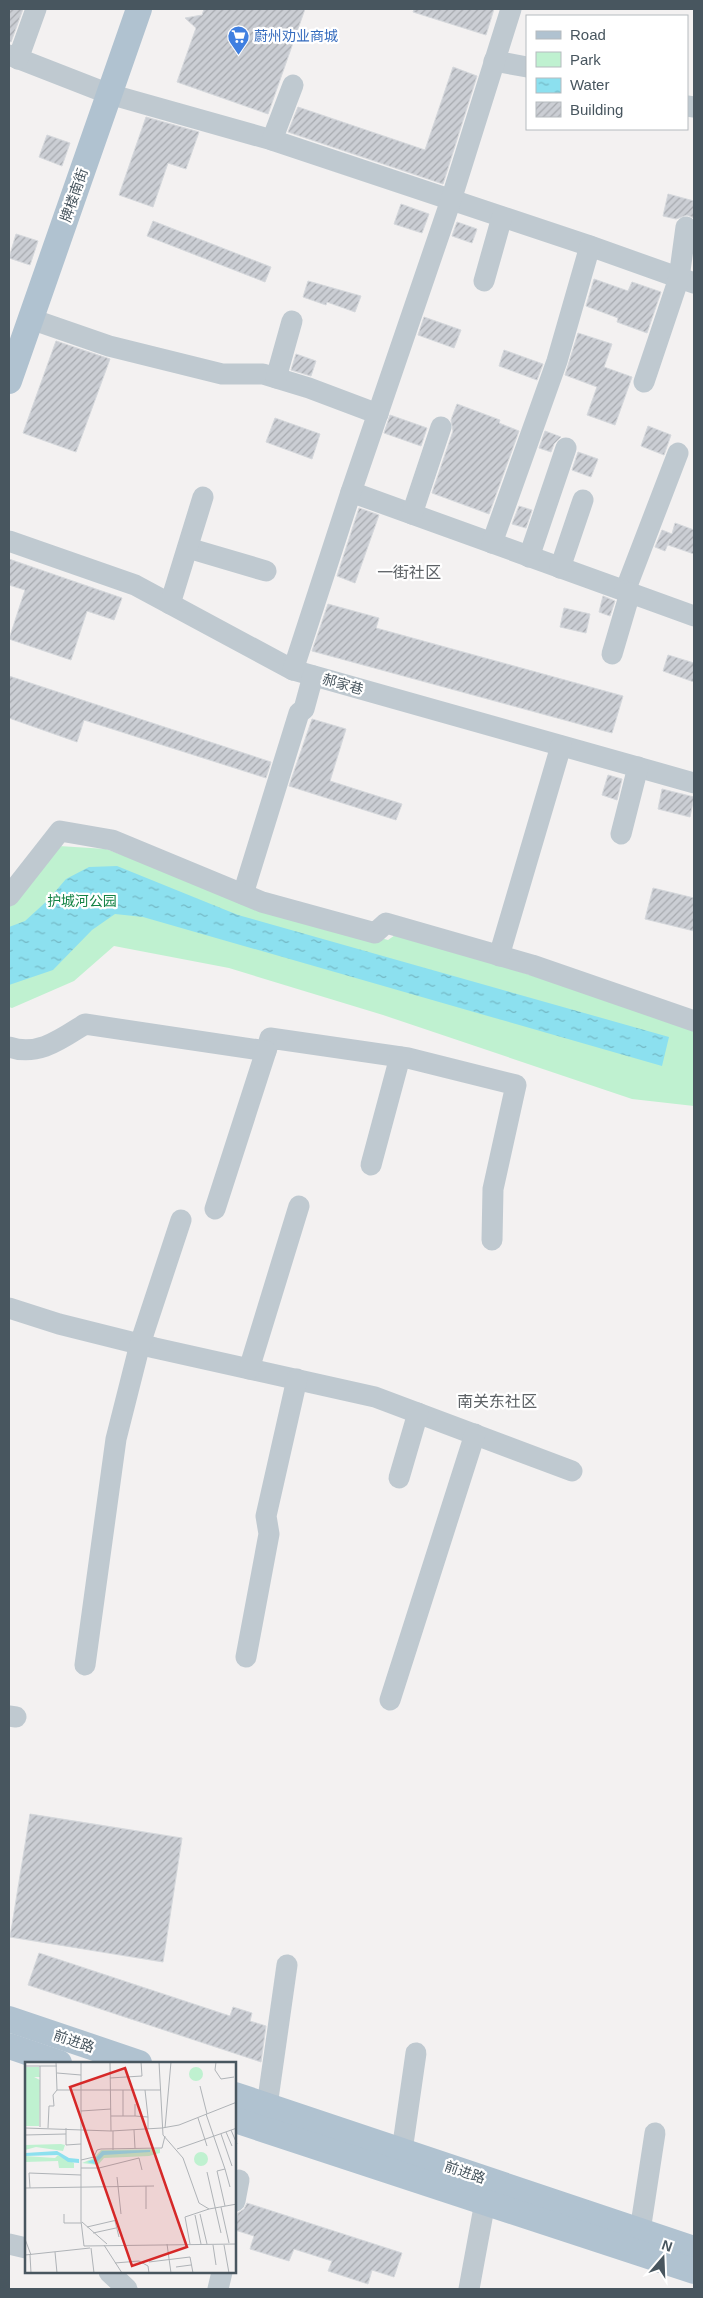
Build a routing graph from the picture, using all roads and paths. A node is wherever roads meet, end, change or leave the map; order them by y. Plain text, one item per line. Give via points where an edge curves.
1 (36, 9) edge
2 (138, 9) edge
3 (511, 9) edge
4 (13, 57) edge
5 (494, 61) junction
6 (526, 67) edge
7 (293, 85) dead end
8 (109, 94) junction
9 (272, 140) junction
10 (452, 200) junction
11 (502, 216) junction
12 (686, 227) dead end
13 (590, 246) junction
14 (686, 280) edge
15 (484, 281) dead end
16 (30, 319) junction
17 (292, 321) dead end
18 (276, 378) junction
19 (9, 381) edge
20 (644, 382) dead end
21 (378, 414) junction
22 (441, 427) dead end
23 (566, 448) dead end
24 (678, 453) dead end
25 (351, 492) junction
26 (203, 497) dead end
27 (583, 500) dead end
28 (412, 514) junction
29 (9, 541) edge
30 (492, 543) junction
31 (188, 548) junction
32 (530, 556) junction
33 (560, 568) junction
34 (266, 572) dead end
35 (628, 592) junction
36 (170, 604) junction
37 (694, 616) edge
38 (612, 654) dead end
39 (293, 670) junction
40 (313, 676) junction
41 (561, 746) junction
42 (638, 767) junction
43 (694, 783) edge
44 (621, 834) dead end
45 (243, 894) junction
46 (9, 896) edge
47 (500, 956) junction
48 (694, 1021) edge
49 (9, 1047) edge
50 (266, 1051) junction
51 (400, 1057) junction
52 (370, 1165) dead end
53 (299, 1206) dead end
54 (215, 1209) dead end
55 (180, 1220) dead end
56 (492, 1240) dead end
57 (9, 1308) edge
58 (140, 1344) junction
59 (249, 1368) junction
60 (297, 1379) junction
61 (418, 1413) junction
62 (475, 1434) junction
63 (572, 1471) dead end
64 (398, 1478) dead end
65 (246, 1657) dead end
66 (85, 1665) dead end
67 (390, 1700) dead end
68 (287, 1965) dead end
69 (9, 2020) edge
70 (9, 2046) edge
71 (416, 2053) dead end
72 (56, 2062) edge
73 (136, 2062) edge
74 (236, 2095) edge
75 (267, 2106) junction
76 (236, 2120) edge
77 (655, 2133) dead end
78 (402, 2151) junction
79 (239, 2180) dead end
80 (486, 2191) junction
81 (236, 2196) edge
82 (640, 2231) junction
83 (9, 2244) edge
84 (25, 2248) edge
85 (694, 2249) edge
86 (694, 2271) edge
87 (110, 2273) edge
88 (222, 2273) edge
89 (127, 2289) edge
90 (218, 2289) edge
91 (469, 2289) edge

1 - 4 street
2 - 8 main road, 牌楼南街
3 - 5 street
4 - 8 street
5 - 6 street
5 - 10 street
7 - 9 street
8 - 9 street
8 - 16 main road, 牌楼南街
9 - 10 street
10 - 11 street
10 - 21 street
11 - 13 street
11 - 15 street
12 - 14 street
13 - 14 street
13 - 30 street via 557,361
14 - 20 street
16 - 18 street via 109,346 222,374 263,374
16 - 19 main road, 牌楼南街
17 - 18 street
18 - 21 street
21 - 25 street
22 - 28 street
23 - 32 street
24 - 35 street
25 - 28 street
25 - 39 street
26 - 31 street
27 - 33 street
28 - 30 street
29 - 36 street, 郝家巷 via 135,585
30 - 32 street
31 - 34 street
31 - 36 street
32 - 33 street
33 - 35 street
35 - 37 street
35 - 38 street
36 - 39 street, 郝家巷
39 - 40 street, 郝家巷
40 - 41 street, 郝家巷
40 - 45 street
41 - 42 street, 郝家巷
41 - 47 street
42 - 43 street, 郝家巷
42 - 44 street
45 - 46 street via 112,840 60,831
45 - 47 street via 376,933 386,923
47 - 48 street
49 - 50 street via 49,1047 85,1024
50 - 51 street via 270,1038
50 - 54 street
51 - 52 street
51 - 56 street via 516,1085 493,1189
53 - 59 street
55 - 58 street
57 - 58 street
58 - 59 street
58 - 66 street via 116,1439
59 - 60 street
60 - 61 street via 375,1397
60 - 65 street via 266,1516 269,1534
61 - 62 street
61 - 64 street
62 - 63 street
62 - 67 street
68 - 75 street
69 - 73 main road, 前进路
70 - 72 main road, 前进路
71 - 78 street
74 - 75 main road, 前进路
75 - 78 main road, 前进路
76 - 80 main road, 前进路
77 - 82 street
78 - 80 main road, 前进路
79 - 81 street
80 - 82 main road, 前进路
80 - 86 main road, 前进路
80 - 91 street
82 - 85 main road, 前进路
83 - 84 street
87 - 89 street
88 - 90 street

